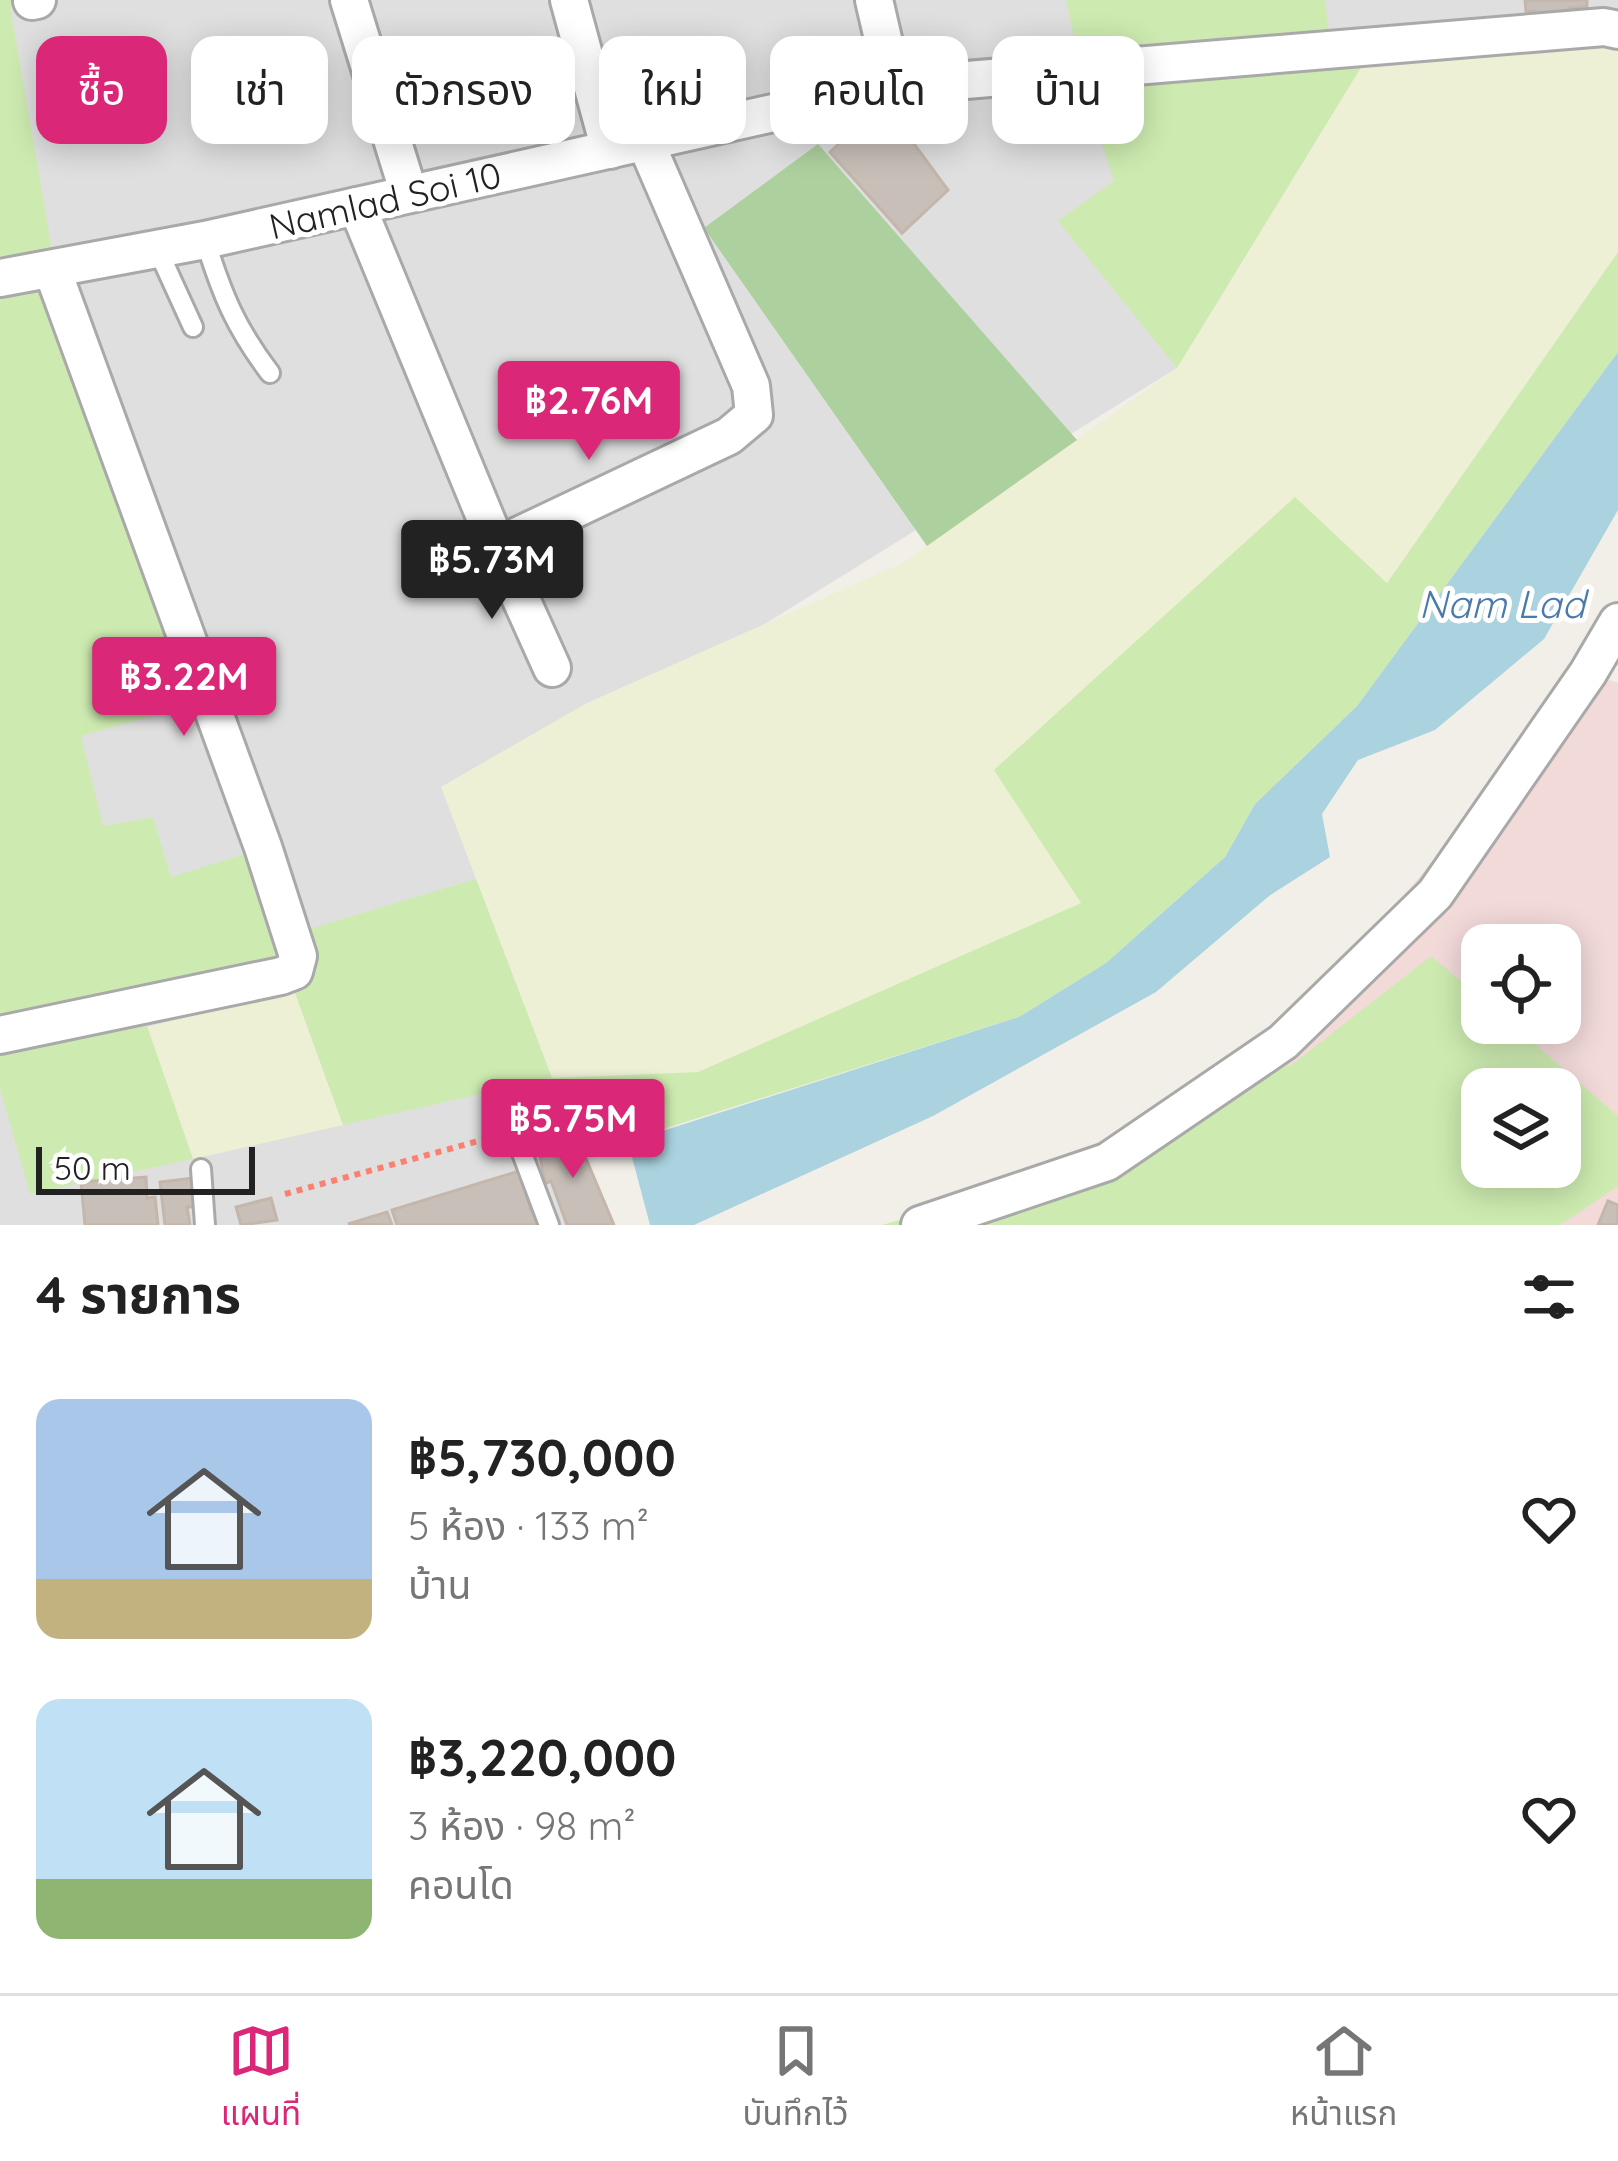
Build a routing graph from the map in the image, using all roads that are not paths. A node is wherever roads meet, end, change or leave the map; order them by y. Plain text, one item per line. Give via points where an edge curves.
1 (349, 0) edge
2 (569, 0) edge
3 (874, 0) edge
4 (1611, 19) edge
5 (882, 36) edge
6 (968, 79) edge
7 (770, 114) edge
8 (628, 146) junction
9 (409, 194) junction
10 (357, 206) junction
11 (205, 240) junction
12 (156, 246) junction
13 (52, 269) junction
14 (0, 278) edge
15 (193, 326) dead end
16 (270, 373) dead end
17 (497, 546) junction
18 (1618, 622) edge
19 (552, 668) dead end
20 (0, 1035) edge
21 (511, 1124) road end
22 (201, 1169) dead end
23 (205, 1225) edge
24 (549, 1225) edge
25 (920, 1225) edge

1 - 9 street
2 - 8 street
3 - 5 street
4 - 6 street, Namlad Soi 10
7 - 8 street, Namlad Soi 10
8 - 9 street, Namlad Soi 10
8 - 17 street via 752,386 754,415 729,436
9 - 10 street, Namlad Soi 10
10 - 11 street, Namlad Soi 10
10 - 17 street
11 - 12 street, Namlad Soi 10
11 - 16 lane via 224,303
12 - 13 street, Namlad Soi 10
12 - 15 lane
13 - 14 street, Namlad Soi 10
13 - 20 street via 298,956 294,970 281,976
17 - 19 street
18 - 25 street via 1436,894 1283,1042 1107,1162
21 - 24 lane
22 - 23 lane

